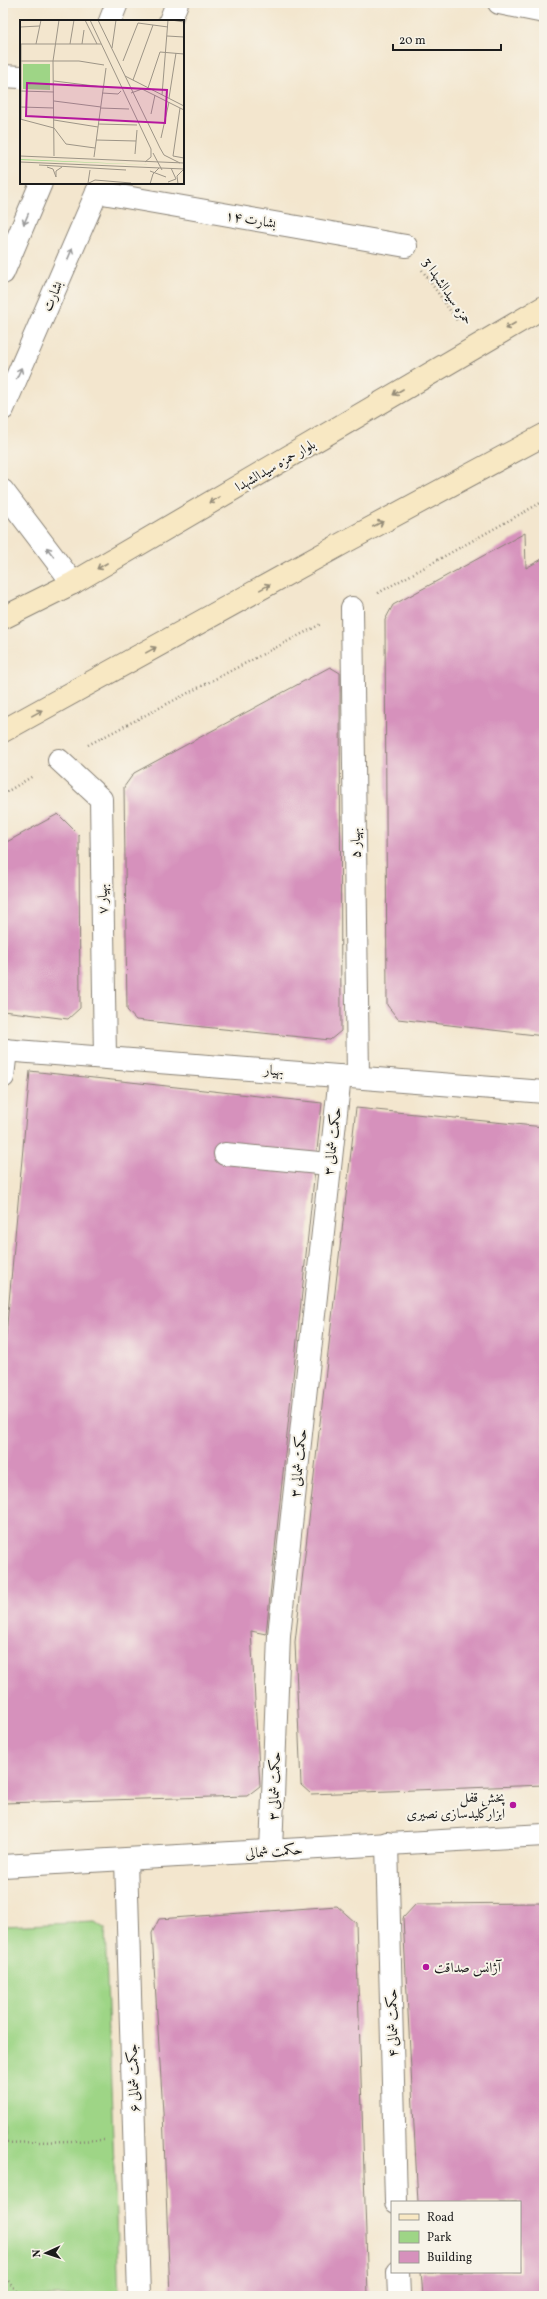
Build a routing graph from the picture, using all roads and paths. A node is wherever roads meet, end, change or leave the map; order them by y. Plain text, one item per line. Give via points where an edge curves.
1 (117, 3) edge
2 (177, 3) edge
3 (499, 3) edge
4 (544, 12) edge
5 (110, 20) edge
6 (170, 20) edge
7 (3, 76) edge
8 (20, 77) edge
9 (41, 184) edge
10 (99, 187) edge
11 (406, 246) joint
12 (3, 273) edge
13 (544, 306) edge
14 (475, 347) junction
15 (3, 409) edge
16 (544, 435) edge
17 (3, 491) edge
18 (544, 501) edge
19 (73, 583) junction
20 (352, 608) junction
21 (3, 618) edge
22 (3, 731) edge
23 (59, 760) junction
24 (3, 794) edge
25 (4, 1050) edge
26 (105, 1057) junction
27 (3, 1077) edge
28 (349, 1077) junction
29 (544, 1092) edge
30 (226, 1154) dead end
31 (329, 1164) junction
32 (544, 1835) edge
33 (387, 1844) junction
34 (271, 1851) junction
35 (126, 1860) junction
36 (3, 1866) edge
37 (134, 2139) junction
38 (3, 2143) edge
39 (396, 2201) edge
40 (398, 2273) edge
41 (3, 2275) edge
42 (21, 2296) edge
43 (139, 2296) edge
44 (399, 2296) edge

1 - 5 street
2 - 6 street
3 - 4 street
7 - 8 street
9 -> 12 street
10 - 11 street, بشارت ۱۴
15 -> 10 street, بشارت
11 - 14 path, حمزه سیدالشهدا 3
13 -> 14 main road, بلوار حمزه سیدالشهدا
14 -> 19 main road, بلوار حمزه سیدالشهدا
22 -> 16 main road
19 -> 17 street
18 - 20 path
19 - 21 main road, بلوار حمزه سیدالشهدا
20 - 23 path
20 - 28 street, بهیار ۵
23 - 24 path
23 - 26 street, بهیار ۷ via 101,800
25 - 26 street, بهیار
25 - 27 street
26 - 28 street, بهیار
28 - 29 street, بهیار
28 - 31 street, حکمت شمالی ۳
30 - 31 street
31 - 34 street, حکمت شمالی ۳ via 280,1635
32 - 33 street, حکمت شمالی
33 - 34 street, حکمت شمالی
33 - 39 street, حکمت شمالی ۴
34 - 35 street, حکمت شمالی
35 - 36 street, حکمت شمالی
35 - 37 street, جکمت شمالی ۶
37 - 38 path
37 - 43 street, جکمت شمالی ۶
40 - 44 street
41 - 42 path

